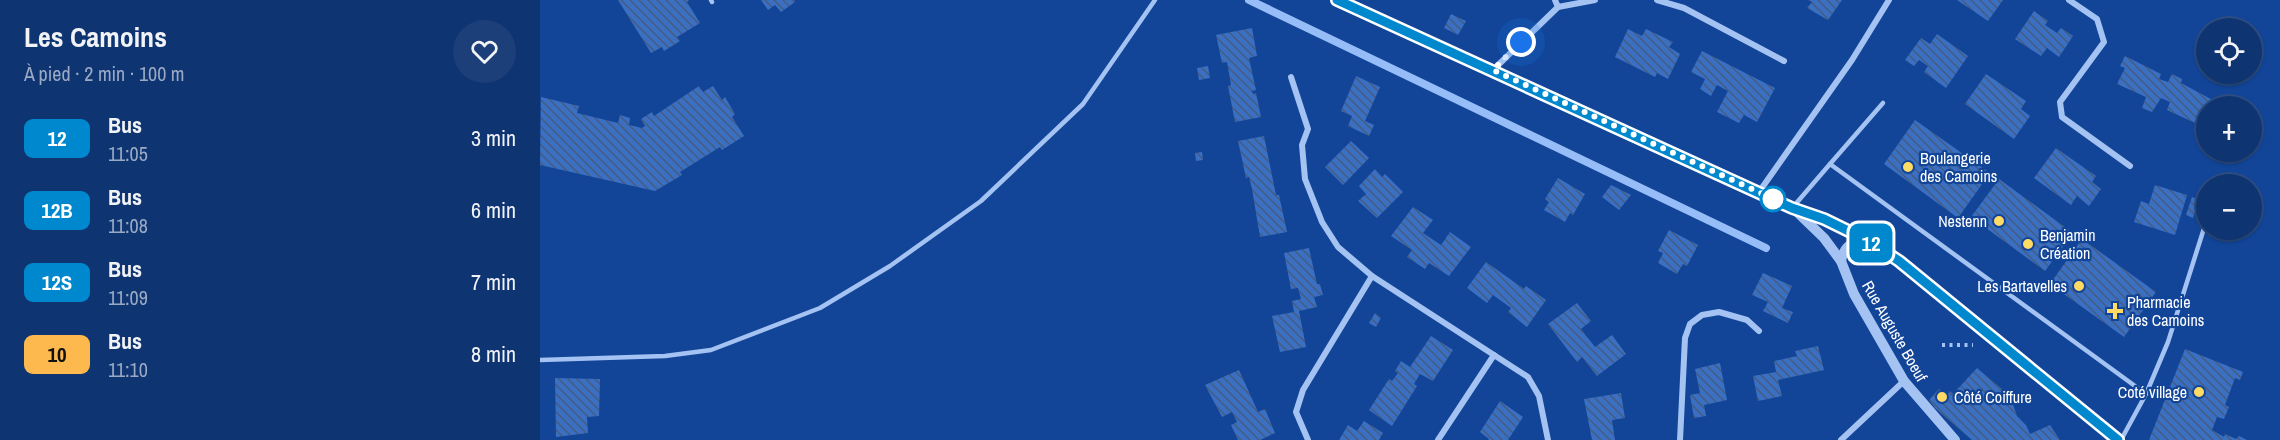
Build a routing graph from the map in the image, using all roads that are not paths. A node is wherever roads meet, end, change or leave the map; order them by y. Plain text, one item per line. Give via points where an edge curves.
1 (1155, 0) edge
2 (1337, 0) edge
3 (1595, 0) edge
4 (1657, 0) edge
5 (1889, 0) edge
6 (2068, 0) edge
7 (1557, 3) edge
8 (1784, 61) dead end
9 (1493, 70) junction
10 (1292, 77) dead end
11 (1883, 103) dead end
12 (1830, 164) junction
13 (2130, 166) dead end
14 (1759, 192) junction
15 (1792, 208) junction
16 (2200, 240) edge
17 (1869, 241) junction
18 (1841, 261) junction
19 (1372, 276) junction
20 (1759, 331) dead end
21 (1494, 355) junction
22 (540, 360) edge
23 (1904, 381) junction
24 (2146, 394) junction
25 (1308, 440) edge
26 (1438, 440) edge
27 (1548, 440) edge
28 (1680, 440) edge
29 (1841, 440) edge
30 (1955, 440) edge
31 (2120, 440) edge

1 - 22 lane via 1083,104 981,201 890,266 830,302 711,350 665,356
2 - 9 street
3 - 7 street
4 - 8 street via 1684,8
5 - 14 street via 1852,60
6 - 13 street via 2097,19 2104,42 2060,102 2062,117
7 - 9 street
9 - 14 street
10 - 19 street via 1308,129 1302,145 1305,179 1322,222 1338,247
11 - 12 lane
12 - 15 lane
12 - 24 lane
14 - 15 street
15 - 17 street
15 - 18 street, Rue Auguste Boeuf via 1824,238
16 - 24 lane via 2168,342
17 - 18 street via 1848,245
17 - 31 street
18 - 23 street, Rue Auguste Boeuf via 1854,294
19 - 21 street
19 - 25 street via 1303,390 1296,412
20 - 28 street via 1747,320 1719,312 1702,315 1690,324
21 - 26 street
21 - 27 street via 1528,378 1539,396
23 - 29 street
23 - 30 street, Rue Auguste Boeuf
24 - 31 lane

